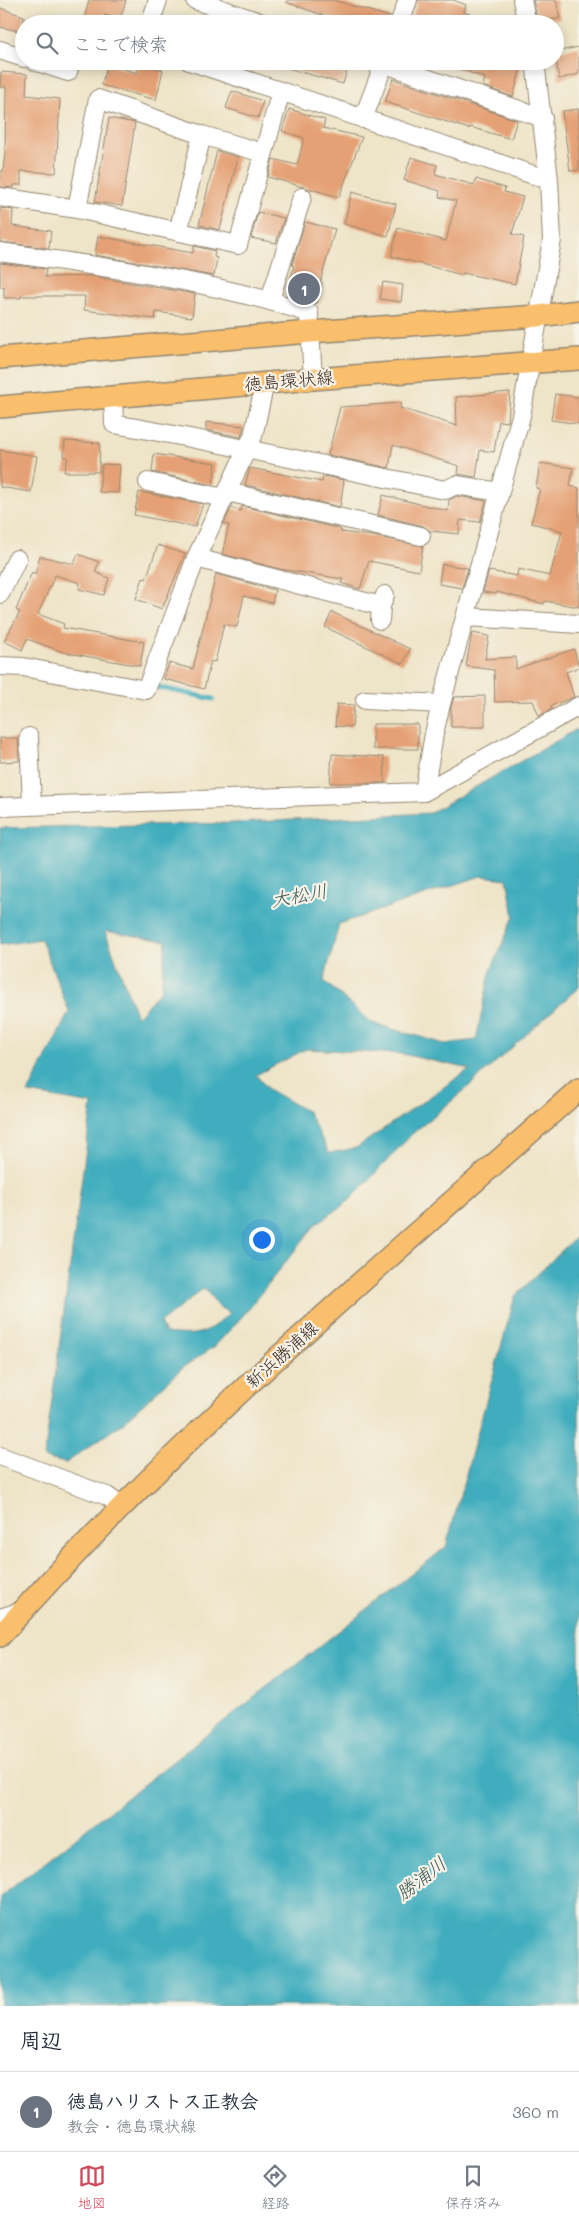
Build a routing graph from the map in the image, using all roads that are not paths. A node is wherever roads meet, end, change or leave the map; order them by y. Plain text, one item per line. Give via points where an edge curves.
1 (158, 0) edge
2 (195, 0) edge
3 (408, 0) edge
4 (522, 0) edge
5 (153, 15) edge
6 (239, 15) edge
7 (402, 15) edge
8 (525, 15) edge
9 (0, 50) edge
10 (15, 55) edge
11 (217, 70) edge
12 (379, 70) edge
13 (405, 70) edge
14 (536, 70) edge
15 (281, 91) junction
16 (543, 118) junction
17 (364, 119) junction
18 (202, 135) junction
19 (263, 153) junction
20 (549, 180) junction
21 (0, 197) edge
22 (302, 197) dead end
23 (77, 209) junction
24 (178, 232) junction
25 (0, 252) edge
26 (270, 300) junction
27 (579, 311) edge
28 (538, 316) junction
29 (310, 332) junction
30 (0, 358) edge
31 (579, 359) edge
32 (531, 362) junction
33 (313, 379) junction
34 (265, 383) junction
35 (113, 397) junction
36 (0, 407) edge
37 (248, 448) junction
38 (148, 482) dead end
39 (500, 492) junction
40 (225, 495) junction
41 (421, 536) dead end
42 (196, 558) junction
43 (17, 559) dead end
44 (0, 594) edge
45 (382, 607) dead end
46 (466, 617) junction
47 (579, 624) edge
48 (0, 666) edge
49 (365, 700) dead end
50 (441, 704) junction
51 (579, 706) edge
52 (29, 736) dead end
53 (424, 792) junction
54 (32, 805) junction
55 (0, 807) edge
56 (579, 1089) edge
57 (0, 1456) edge
58 (121, 1506) junction
59 (22, 1611) junction
60 (0, 1618) edge
61 (0, 1636) edge

1 - 5 street
2 - 6 street
3 - 7 street
4 - 8 street
9 - 10 street
11 - 15 street
12 - 17 street
13 - 16 street
14 - 16 street
15 - 17 street
15 - 19 street
16 - 20 street
17 - 20 street
18 - 19 street
18 - 23 street via 98,99
18 - 24 street
19 - 24 street via 238,245
20 - 28 street via 552,240
21 - 23 street
22 - 26 street
23 - 24 street
25 - 26 street via 210,286
26 - 29 street via 309,313
27 - 28 main road
28 - 29 main road
28 - 32 street
29 - 30 main road
29 - 33 street
31 - 32 main road, 徳島環状線
32 - 33 main road, 徳島環状線
32 - 39 street via 521,416
33 - 34 main road, 徳島環状線
34 - 35 main road, 徳島環状線
34 - 37 street
35 - 36 main road, 徳島環状線
35 - 37 street via 114,424
37 - 39 street via 300,462 444,490 456,485
37 - 40 street
38 - 40 street
39 - 46 street
40 - 41 street
40 - 42 street
42 - 45 street
42 - 48 street via 146,690 23,667
43 - 44 street
46 - 47 street
46 - 50 street
49 - 50 street
50 - 53 street
51 - 53 street
52 - 54 street
53 - 54 street
54 - 55 street
56 - 58 main road, 新浜勝浦線 via 266,1369
57 - 58 street via 107,1496
58 - 59 main road, 新浜勝浦線
59 - 60 street
59 - 61 main road, 新浜勝浦線

